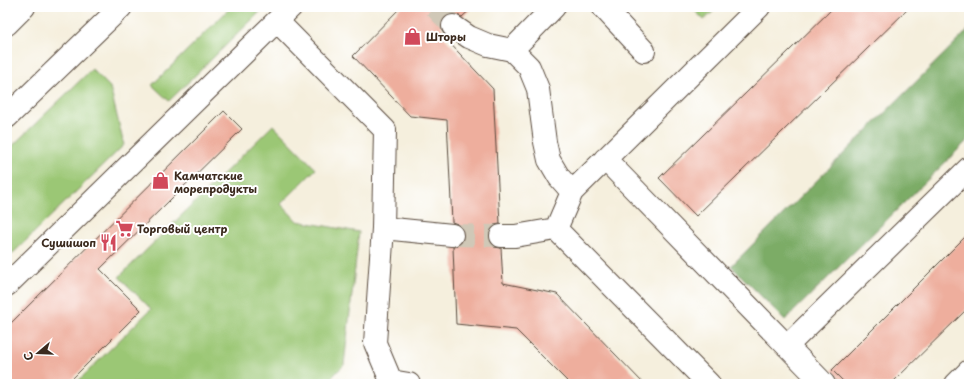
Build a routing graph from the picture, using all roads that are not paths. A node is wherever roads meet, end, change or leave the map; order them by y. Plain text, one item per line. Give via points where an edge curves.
1 (24, 7) edge
2 (121, 7) edge
3 (554, 7) edge
4 (602, 7) edge
5 (759, 7) edge
6 (284, 14) edge
7 (7, 24) edge
8 (453, 26) tunnel mouth
9 (512, 50) junction
10 (644, 51) dead end
11 (7, 117) edge
12 (605, 159) junction
13 (969, 168) edge
14 (572, 192) junction
15 (383, 228) junction
16 (556, 229) junction
17 (452, 235) tunnel mouth
18 (500, 236) tunnel mouth
19 (7, 285) edge
20 (787, 346) junction
21 (969, 371) edge
22 (396, 383) edge
23 (709, 384) edge
24 (824, 384) edge
25 (956, 384) edge

1 - 7 street
2 - 11 street
3 - 9 street
4 - 10 street
5 - 12 street
6 - 15 street via 385,130
6 - 19 street
8 - 9 street via 469,37 488,45
9 - 14 street via 529,67 538,89 549,160
12 - 14 street
12 - 20 street
13 - 20 street
14 - 16 street
15 - 17 street
15 - 22 street via 375,343
16 - 18 street
16 - 23 street
20 - 24 street
21 - 25 street

